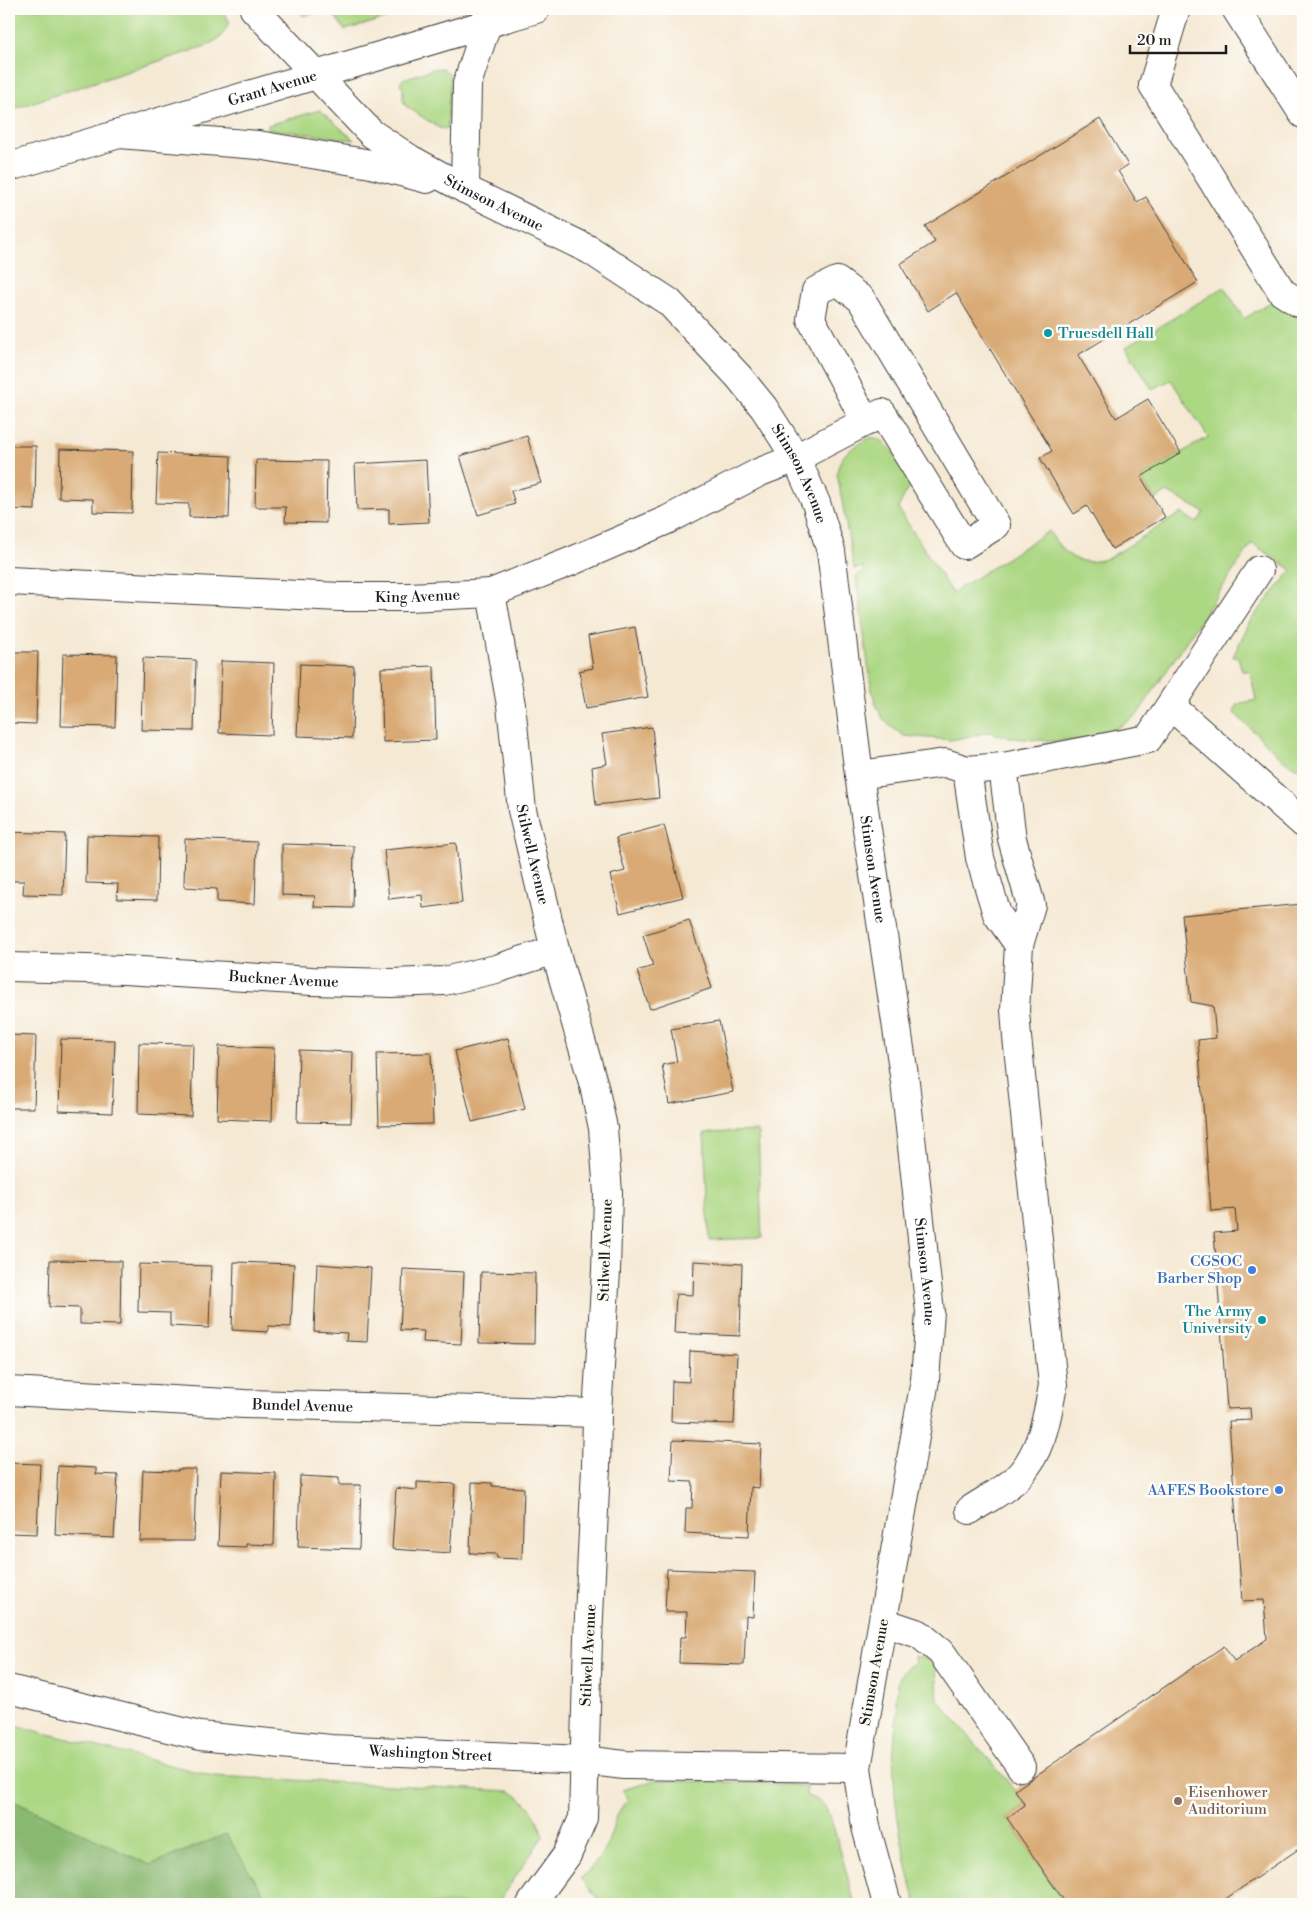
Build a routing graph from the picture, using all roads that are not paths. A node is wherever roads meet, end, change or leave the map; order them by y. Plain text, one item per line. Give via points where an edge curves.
1 (254, 9) edge
2 (536, 9) edge
3 (1176, 9) edge
4 (1236, 9) edge
5 (486, 24) junction
6 (316, 74) junction
7 (1303, 114) edge
8 (116, 134) junction
9 (9, 167) edge
10 (465, 189) junction
11 (1303, 304) edge
12 (866, 422) junction
13 (796, 458) junction
14 (1259, 570) dead end
15 (9, 581) edge
16 (491, 593) junction
17 (1171, 706) junction
18 (1003, 767) junction
19 (967, 770) junction
20 (859, 775) junction
21 (1298, 812) edge
22 (1018, 945) junction
23 (554, 950) junction
24 (9, 967) edge
25 (9, 1391) edge
26 (597, 1413) junction
27 (970, 1510) dead end
28 (883, 1622) junction
29 (9, 1689) edge
30 (584, 1760) junction
31 (1021, 1767) dead end
32 (857, 1768) junction
33 (531, 1904) edge
34 (887, 1904) edge

1 - 6 street, Stimson Avenue
2 - 5 street, Grant Avenue
3 - 11 street via 1153,85 1282,292
4 - 7 street
5 - 6 street, Grant Avenue
5 - 10 street via 467,84
6 - 8 street, Grant Avenue
6 - 10 street, Stimson Avenue via 371,133
8 - 9 street, Grant Avenue
8 - 10 street via 258,145 371,164
10 - 13 street, Stimson Avenue via 590,250 669,302 739,376
12 - 12 street, King Avenue via 882,413 964,546 996,525 861,299 836,281 816,292 811,319
12 - 13 street, King Avenue
13 - 16 street, King Avenue via 760,472 667,520
13 - 20 street, Stimson Avenue via 816,503 831,551
14 - 17 street
15 - 16 street, King Avenue via 340,597
16 - 23 street, Stilwell Avenue via 511,705 522,810
17 - 18 street via 1148,739
17 - 21 street
18 - 19 street
18 - 22 street via 1012,839 1031,905
19 - 20 street via 945,763
19 - 22 street via 980,858 997,914
20 - 28 street, Stimson Avenue via 904,1082 930,1312 925,1380
22 - 27 street via 1016,1028 1053,1385 1036,1451 1016,1479
23 - 24 street, Buckner Avenue via 496,969 444,981 392,983
23 - 26 street, Stilwell Avenue via 592,1077 603,1128 608,1194
25 - 26 street, Bundel Avenue via 245,1404
26 - 30 street, Stilwell Avenue
28 - 31 street via 919,1634 941,1652
28 - 32 street, Stimson Avenue
29 - 30 street, Washington Street via 200,1736 332,1749
30 - 32 street, Washington Street via 624,1765
30 - 33 street, Stilwell Avenue via 583,1818 567,1855
32 - 34 street, Stimson Avenue via 866,1827

